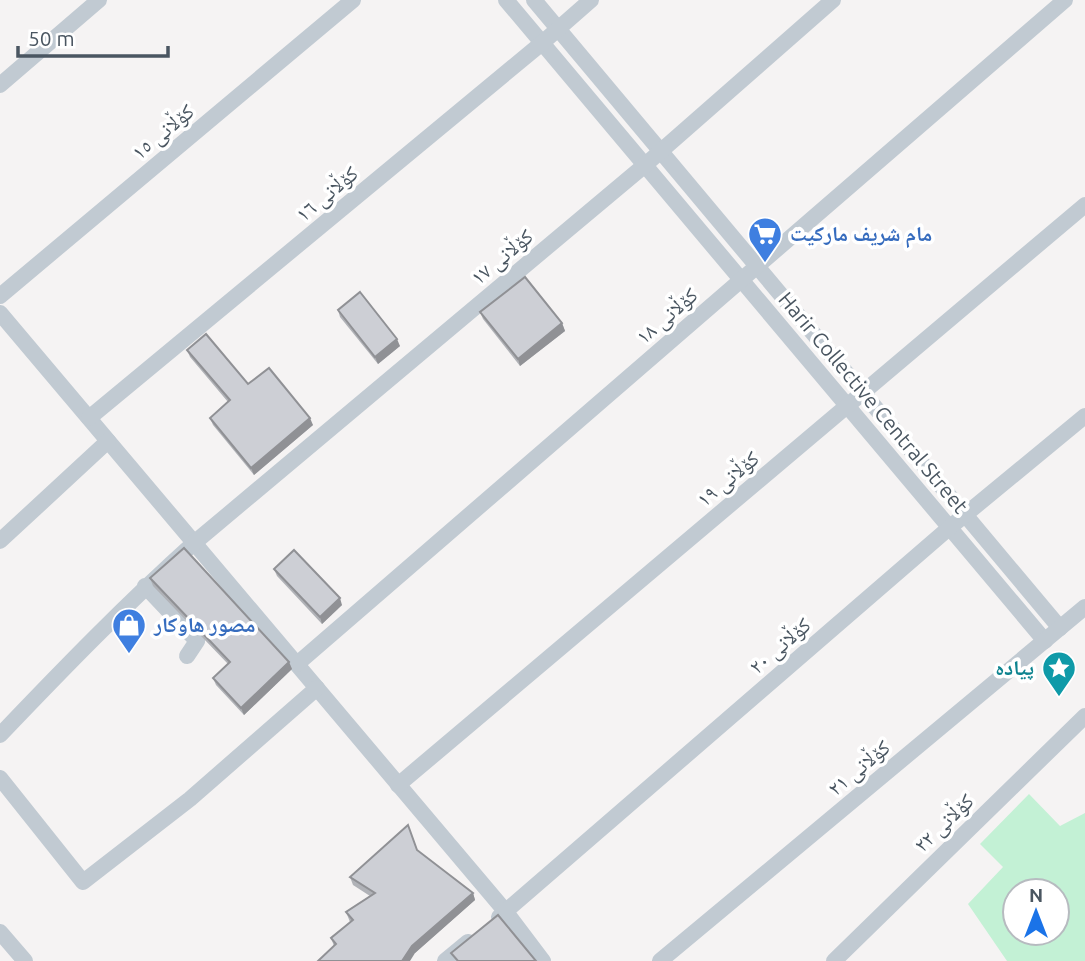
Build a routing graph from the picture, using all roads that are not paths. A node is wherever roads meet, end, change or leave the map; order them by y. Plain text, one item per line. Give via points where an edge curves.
1 (99, 0) edge
2 (353, 0) edge
3 (506, 0) edge
4 (534, 0) edge
5 (591, 0) edge
6 (833, 0) edge
7 (1065, 0) edge
8 (558, 29) junction
9 (542, 43) junction
10 (0, 85) edge
11 (660, 150) junction
12 (645, 165) junction
13 (1085, 205) edge
14 (757, 266) junction
15 (741, 279) junction
16 (0, 296) edge
17 (0, 313) edge
18 (863, 393) junction
19 (847, 406) junction
20 (1085, 416) edge
21 (89, 418) junction
22 (108, 441) junction
23 (965, 514) junction
24 (950, 527) junction
25 (0, 541) edge
26 (194, 543) junction
27 (145, 586) junction
28 (1085, 607) edge
29 (1060, 628) junction
30 (1045, 641) junction
31 (187, 656) dead end
32 (297, 664) junction
33 (317, 688) junction
34 (1085, 716) edge
35 (0, 735) edge
36 (0, 778) edge
37 (398, 785) junction
38 (506, 912) junction
39 (0, 932) edge
40 (25, 961) edge
41 (445, 961) edge
42 (543, 961) edge
43 (660, 961) edge
44 (834, 961) edge

1 - 10 street
2 - 16 street, کۆڵانی ١٥
3 - 9 street, Harir Collective Central Street
4 - 8 street, Harir Collective Central Street
5 - 8 street, کۆڵانی ١٦
6 - 11 street, کۆڵانی ١٧
7 - 14 street, کۆڵانی ١٨
8 - 9 street, کۆڵانی ١٦
8 - 11 street, Harir Collective Central Street
9 - 12 street, Harir Collective Central Street
9 - 21 street, کۆڵانی ١٦
11 - 12 street, کۆڵانی ١٧
11 - 14 street, Harir Collective Central Street
12 - 15 street, Harir Collective Central Street
12 - 26 street, کۆڵانی ١٧
13 - 18 street, کۆڵانی ١٩
14 - 15 street, کۆڵانی ١٨
14 - 18 street, Harir Collective Central Street
15 - 19 street, Harir Collective Central Street
15 - 32 street, کۆڵانی ١٨
17 - 21 street
18 - 19 street, کۆڵانی ١٩
18 - 23 street, Harir Collective Central Street
19 - 24 street, Harir Collective Central Street
19 - 37 street, کۆڵانی ١٩
20 - 23 street, کۆڵانی ٢٠
21 - 22 street
22 - 25 street
22 - 26 street
23 - 24 street, کۆڵانی ٢٠
23 - 29 street, Harir Collective Central Street
24 - 30 street, Harir Collective Central Street
24 - 38 street, کۆڵانی ٢٠
26 - 27 street, کۆڵانی ١٧
26 - 32 street
27 - 31 street via 197,641
27 - 35 street, کۆڵانی ١٧
28 - 29 street, کۆڵانی ٢١
29 - 30 street, کۆڵانی ٢١
30 - 43 street, کۆڵانی ٢١
32 - 33 street
33 - 36 street via 190,799 83,882
33 - 37 street
34 - 44 street, کۆڵانی ٢٢
37 - 38 street
38 - 41 street, کۆڵانی ٢٠
38 - 42 street
39 - 40 street

